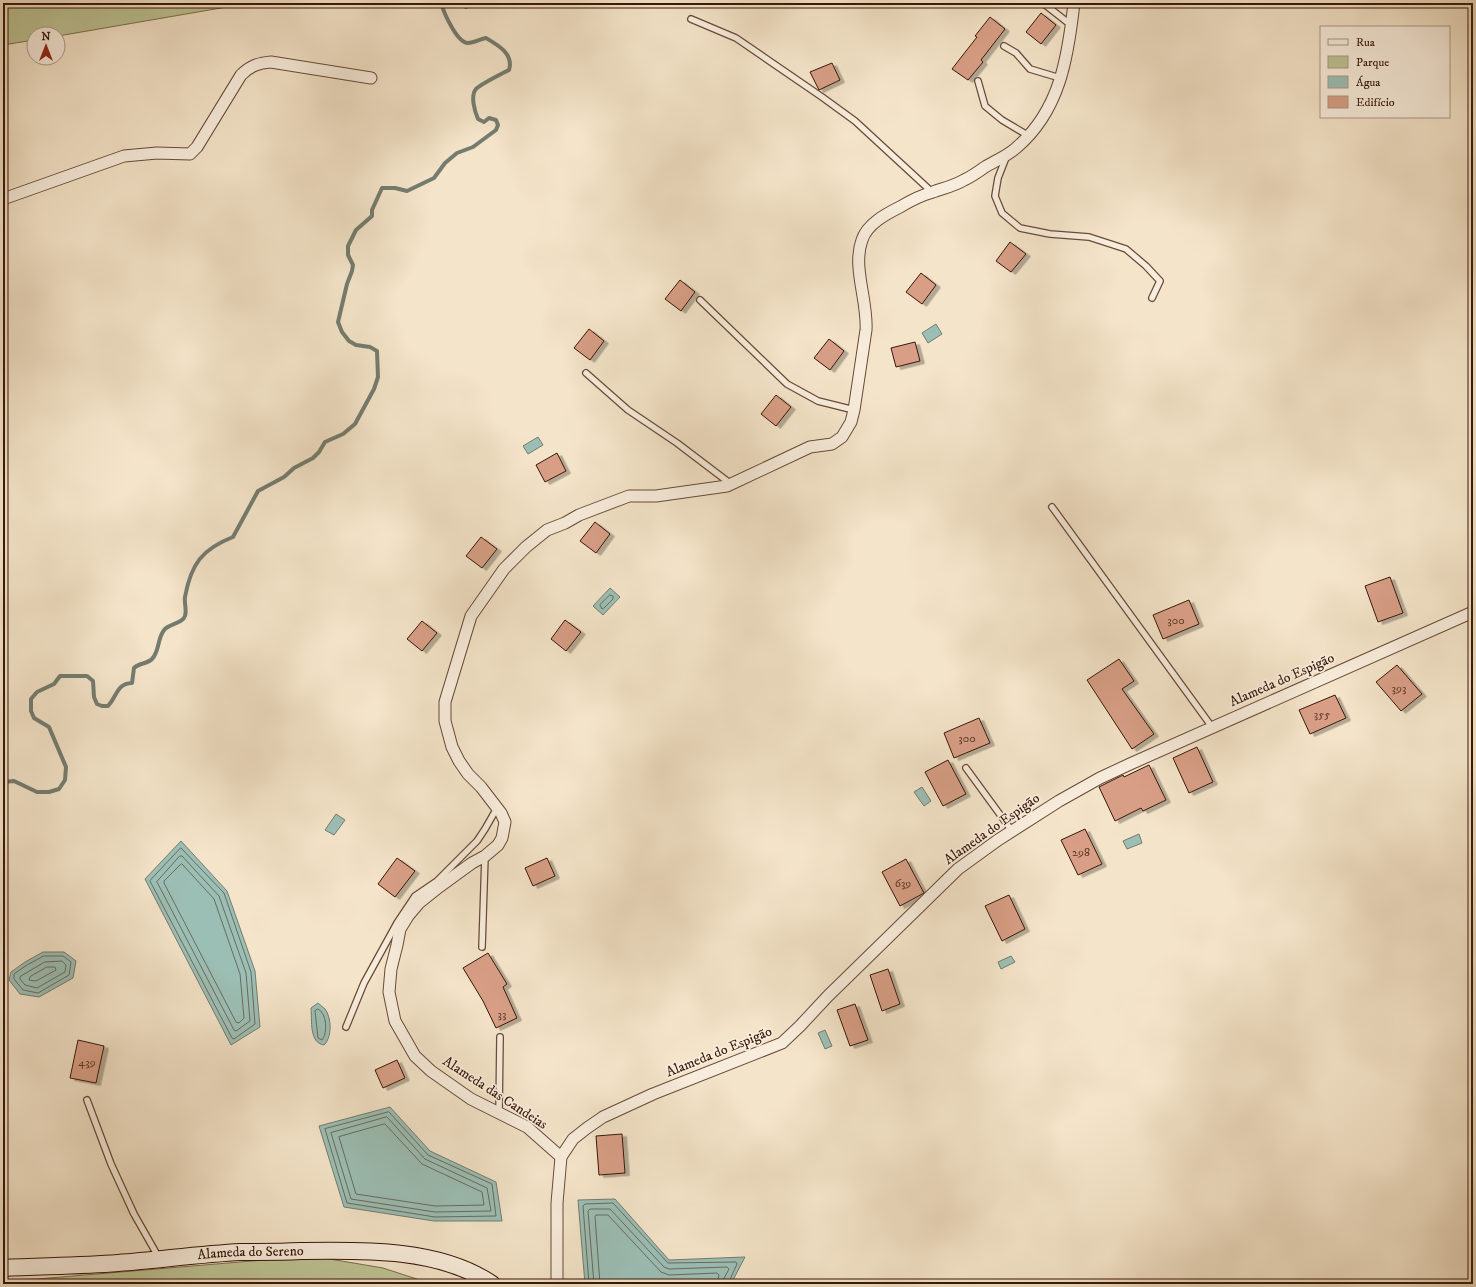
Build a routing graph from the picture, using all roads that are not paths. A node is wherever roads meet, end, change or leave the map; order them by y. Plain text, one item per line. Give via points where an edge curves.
1 (1043, 3) edge
2 (1074, 3) edge
3 (691, 19) dead end
4 (1072, 26) junction
5 (1004, 46) dead end
6 (370, 78) dead end
7 (1060, 78) junction
8 (978, 81) dead end
9 (1029, 136) junction
10 (1008, 153) junction
11 (932, 192) junction
12 (3, 199) edge
13 (1152, 298) dead end
14 (700, 300) dead end
15 (586, 373) dead end
16 (854, 410) junction
17 (731, 484) junction
18 (1052, 507) dead end
19 (1473, 612) edge
20 (1212, 727) junction
21 (966, 768) dead end
22 (497, 808) junction
23 (1012, 832) junction
24 (485, 856) junction
25 (482, 947) dead end
26 (346, 1027) dead end
27 (500, 1037) dead end
28 (86, 1100) dead end
29 (499, 1113) junction
30 (561, 1157) junction
31 (160, 1260) junction
32 (3, 1268) edge
33 (492, 1284) edge
34 (557, 1284) edge

1 - 4 lane
2 - 4 street, Alameda das Candeias
3 - 11 lane via 736,38 822,97 855,121
4 - 7 street, Alameda das Candeias
5 - 7 lane via 1016,53 1030,69
6 - 12 street via 270,62 260,63 249,67 241,75 197,147 190,154 124,156
7 - 9 street, Alameda das Candeias via 1046,114
8 - 9 lane via 985,106
9 - 10 street, Alameda das Candeias via 1015,150
10 - 11 street, Alameda das Candeias via 965,180
10 - 13 lane via 994,196 1002,213 1020,228 1050,234 1089,237 1126,249 1160,281
11 - 16 street, Alameda das Candeias via 888,213 868,229 862,240 858,258 867,318
14 - 16 lane via 787,384 818,401
15 - 17 lane via 628,410
16 - 17 street, Alameda das Candeias via 851,422 842,437 832,444 810,447
17 - 22 street, Alameda das Candeias via 656,496 629,496 579,515 547,530 526,547 490,586 471,616 463,639 445,702 445,721 459,761
18 - 20 lane
19 - 20 street, Alameda do Espigão
20 - 23 street, Alameda do Espigão via 1100,778
21 - 23 lane
22 - 24 street, Alameda das Candeias via 504,822 502,838
22 - 26 lane via 477,841 437,881 415,896 364,983
23 - 30 street, Alameda do Espigão via 958,869 782,1043 653,1094 603,1117 573,1139
24 - 25 lane
24 - 29 street, Alameda das Candeias via 439,887 408,916 400,929 389,992 395,1021 415,1056 471,1099
27 - 29 lane
28 - 31 lane via 134,1214
29 - 30 street, Alameda das Candeias via 526,1128
30 - 34 street via 557,1203
31 - 32 street, Alameda do Sereno
31 - 33 street, Alameda do Sereno via 240,1252 375,1252 427,1258 449,1264 471,1272

